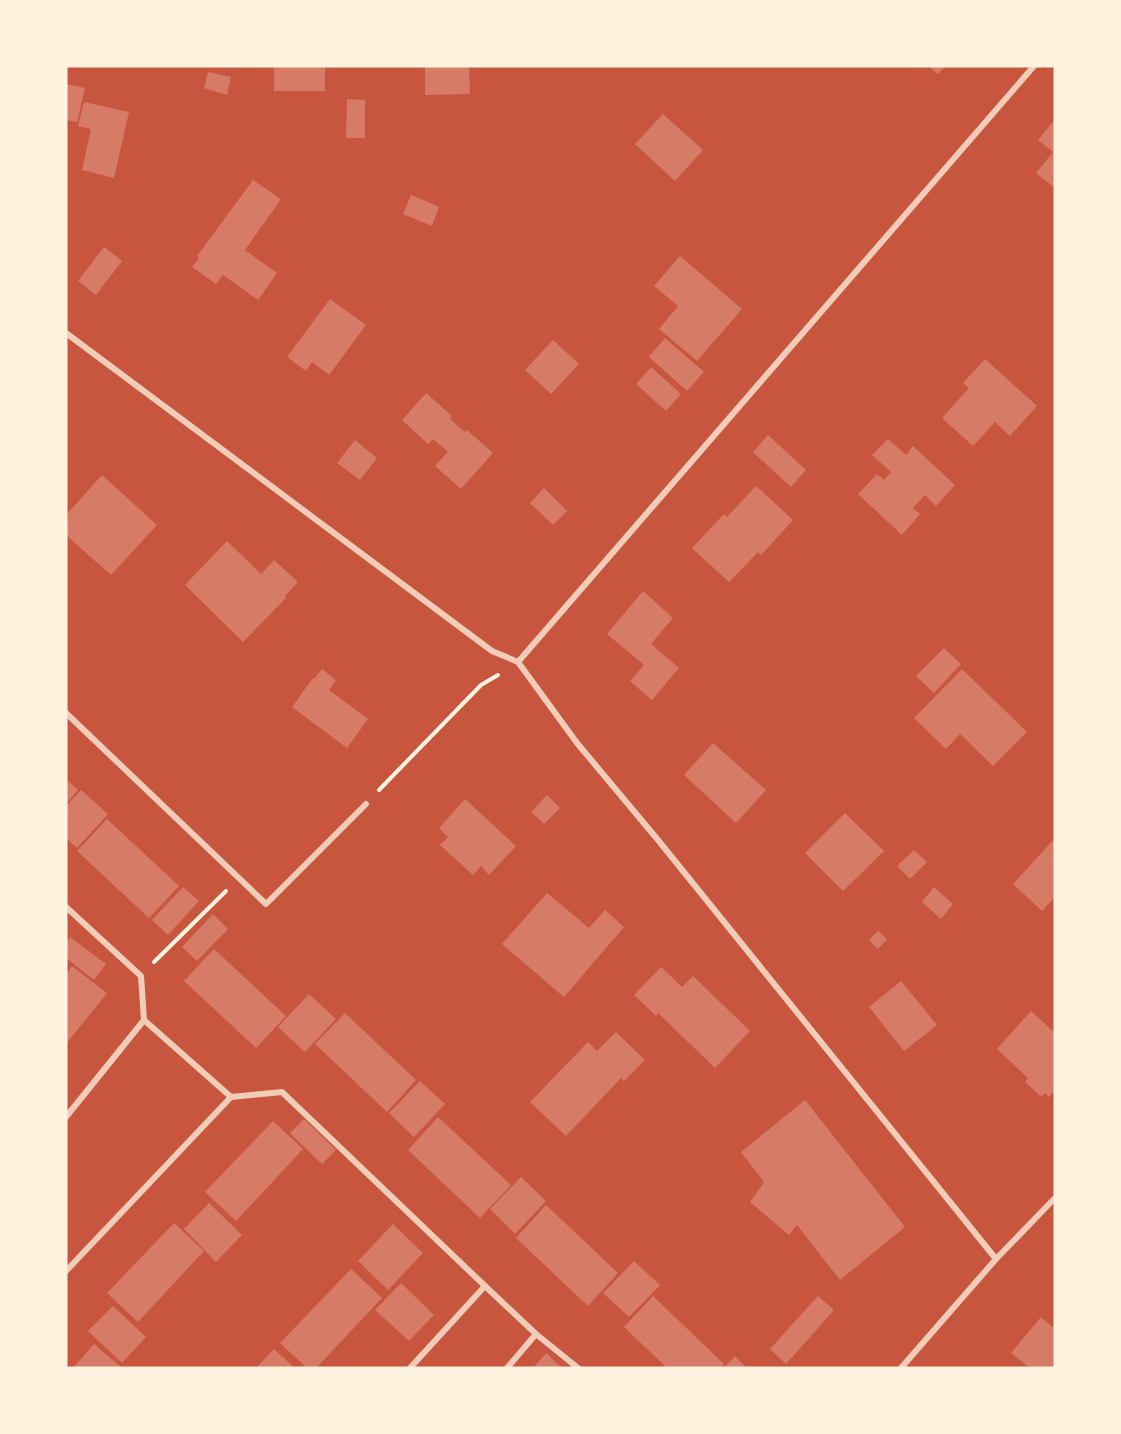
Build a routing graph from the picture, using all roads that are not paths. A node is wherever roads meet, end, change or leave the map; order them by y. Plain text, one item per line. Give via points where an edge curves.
1 (1034, 66) edge
2 (66, 333) edge
3 (518, 662) junction
4 (66, 713) edge
5 (366, 804) road end
6 (66, 907) edge
7 (144, 1020) junction
8 (231, 1097) junction
9 (66, 1117) edge
10 (1055, 1198) edge
11 (996, 1259) junction
12 (66, 1272) edge
13 (485, 1286) junction
14 (536, 1334) junction
15 (410, 1368) edge
16 (507, 1368) edge
17 (578, 1368) edge
18 (901, 1368) edge

1 - 3 street
2 - 3 street via 492,651
3 - 11 street via 577,743
4 - 5 street via 266,904
6 - 7 street via 141,976
7 - 8 street
7 - 9 street
8 - 12 street
8 - 13 street via 282,1092
10 - 11 street
11 - 18 street
13 - 14 street
13 - 15 street
14 - 16 street
14 - 17 street

